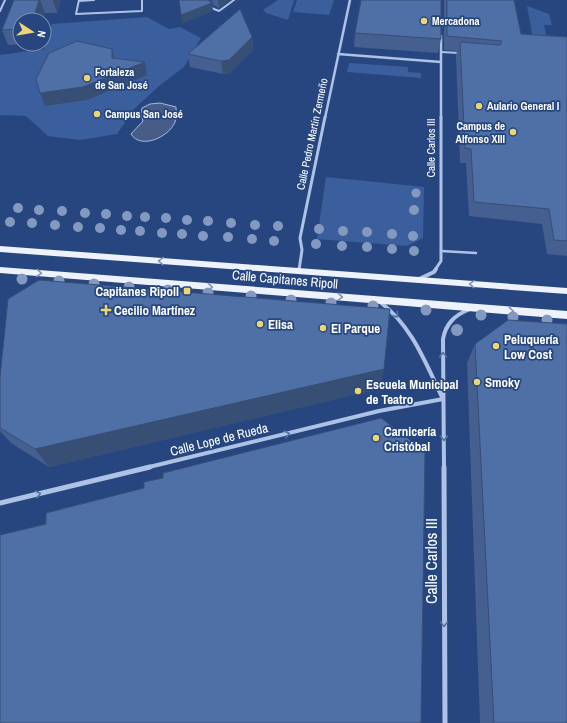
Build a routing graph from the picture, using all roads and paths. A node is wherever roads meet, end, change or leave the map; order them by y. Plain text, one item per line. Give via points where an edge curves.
1 (79, 0) edge
2 (94, 0) edge
3 (142, 0) edge
4 (234, 0) edge
5 (350, 0) edge
6 (4, 1) edge
7 (0, 2) edge
8 (212, 3) edge
9 (0, 11) edge
10 (441, 30) edge
11 (441, 52) junction
12 (464, 53) edge
13 (338, 54) junction
14 (441, 62) junction
15 (0, 249) edge
16 (441, 251) junction
17 (476, 253) dead end
18 (0, 270) edge
19 (299, 271) junction
20 (415, 280) junction
21 (567, 291) edge
22 (374, 300) junction
23 (484, 308) junction
24 (567, 315) edge
25 (443, 399) junction
26 (0, 503) edge
27 (445, 723) edge

1 - 2 lane
1 - 3 lane via 76,14 142,11
4 - 8 lane via 220,11 208,6
5 - 13 street, Calle Pedro Martín Zermeño
6 - 7 lane
6 - 9 lane
10 - 11 street, Calle Carlos III
11 - 12 lane
11 - 14 street, Calle Carlos III
13 - 14 street
13 - 19 street, Calle Pedro Martín Zermeño via 300,238 302,250
14 - 16 street, Calle Carlos III
19 -> 15 main road, Calle Capitanes Ripoll
16 - 17 lane
16 - 20 street, Calle Carlos III via 442,261 439,267 434,272
18 -> 22 main road, Calle Capitanes Ripoll
19 - 20 main road, Calle Capitanes Ripoll
21 -> 20 main road, Calle Capitanes Ripoll
22 - 23 main road, Calle Capitanes Ripoll
22 -> 25 street, Calle Carlos III via 391,310 412,337
23 -> 24 main road, Calle Capitanes Ripoll
25 -> 23 street, Calle Carlos III via 444,332 447,325 458,314
26 -> 25 street, Calle Lope de Rueda via 379,411
25 -> 27 street, Calle Carlos III

